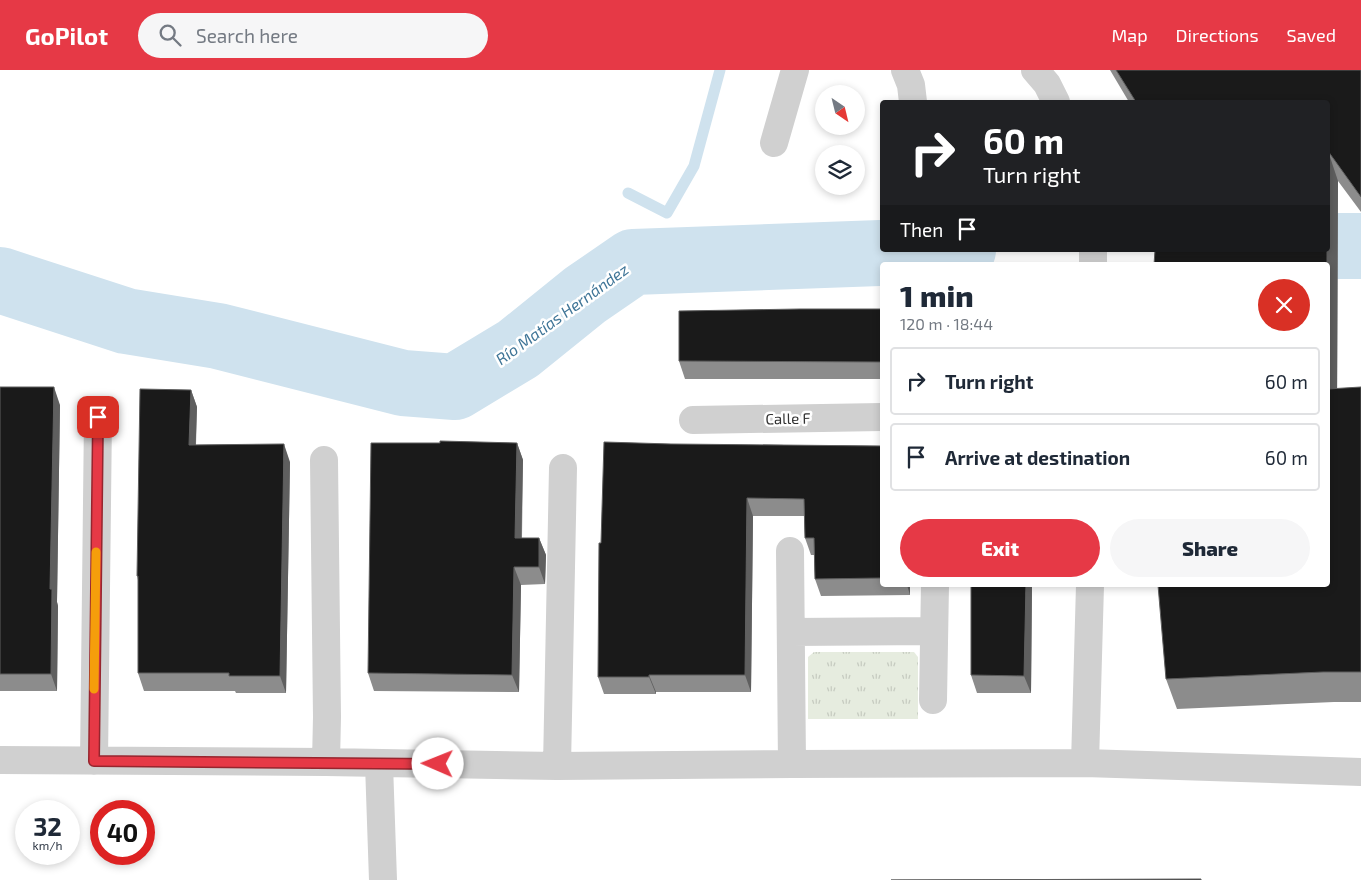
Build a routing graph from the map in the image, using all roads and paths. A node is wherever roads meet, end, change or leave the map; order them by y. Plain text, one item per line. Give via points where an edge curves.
1 (795, 70) edge
2 (905, 70) edge
3 (913, 100) edge
4 (774, 144) dead end
5 (98, 417) dead end
6 (880, 417) edge
7 (693, 420) dead end
8 (324, 460) dead end
9 (563, 468) dead end
10 (790, 551) dead end
11 (935, 587) edge
12 (1090, 587) edge
13 (934, 631) junction
14 (791, 632) junction
15 (933, 700) dead end
16 (0, 760) edge
17 (94, 761) junction
18 (326, 762) junction
19 (379, 764) junction
20 (792, 764) junction
21 (1085, 764) junction
22 (557, 766) junction
23 (1361, 772) edge
24 (383, 880) edge

1 - 4 street
2 - 3 street via 912,85
5 - 17 street
6 - 7 street, Calle F
8 - 18 street
9 - 22 street
10 - 14 street
11 - 13 street
12 - 21 street
13 - 14 street
13 - 15 street
14 - 20 street
16 - 17 street
17 - 18 street
18 - 19 street
19 - 22 street
19 - 24 street
20 - 21 street
20 - 22 street
21 - 23 street

